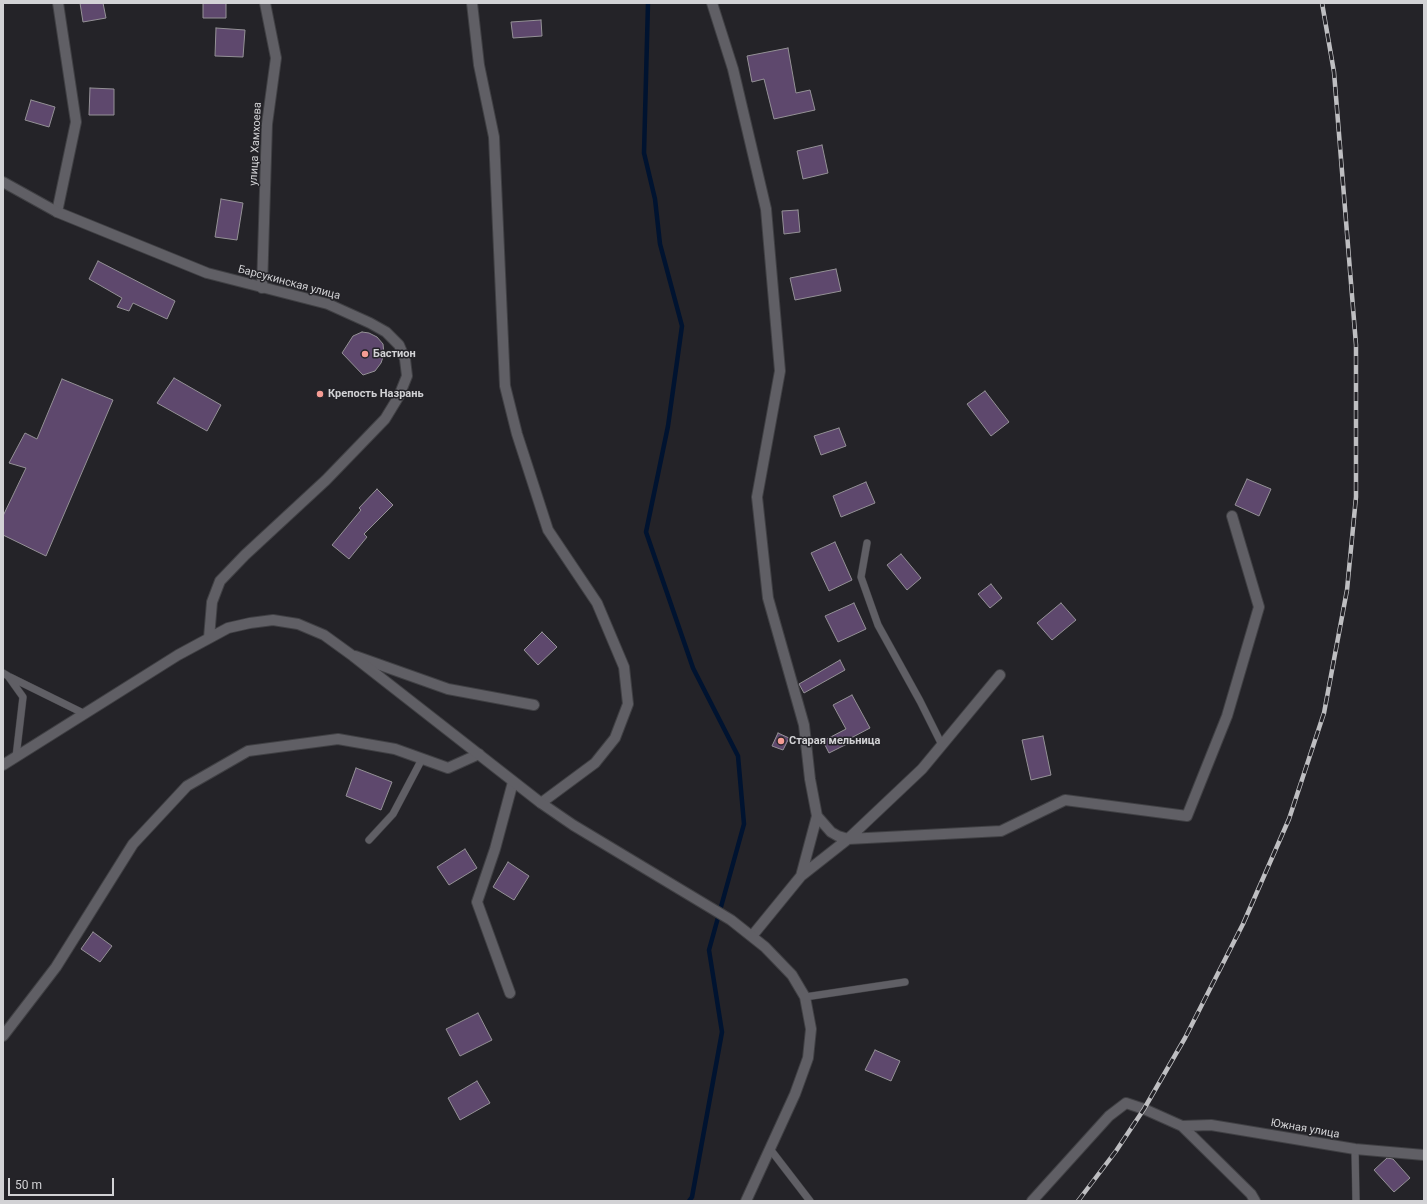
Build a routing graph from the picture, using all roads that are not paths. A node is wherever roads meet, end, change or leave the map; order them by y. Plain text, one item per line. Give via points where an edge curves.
1 (58, 3) edge
2 (265, 3) edge
3 (472, 3) edge
4 (712, 3) edge
5 (3, 182) edge
6 (57, 212) junction
7 (262, 288) junction
8 (1232, 516) dead end
9 (867, 544) dead end
10 (209, 638) junction
11 (353, 656) junction
12 (6, 674) edge
13 (1000, 675) dead end
14 (534, 705) dead end
15 (85, 714) junction
16 (942, 745) junction
17 (478, 754) junction
18 (16, 757) junction
19 (422, 759) junction
20 (3, 765) edge
21 (513, 782) junction
22 (541, 803) junction
23 (817, 816) junction
24 (848, 839) junction
25 (369, 840) dead end
26 (801, 876) junction
27 (752, 936) junction
28 (905, 982) dead end
29 (510, 993) dead end
30 (805, 998) junction
31 (3, 1036) edge
32 (1182, 1126) junction
33 (770, 1149) junction
34 (1355, 1149) junction
35 (1424, 1155) edge
36 (746, 1201) edge
37 (810, 1201) edge
38 (1032, 1201) edge
39 (1255, 1201) edge
40 (1356, 1201) edge

1 - 6 street via 76,122
2 - 7 street, улица Хамхоева via 276,58 268,124
3 - 22 street via 479,65 494,137 505,386 517,434 548,530 597,603 624,667 628,704 615,738 595,764
4 - 23 street via 733,69 766,209 780,371 757,496 768,598 804,725
5 - 6 street, Барсукинская улица
6 - 7 street, Барсукинская улица via 207,273
7 - 10 street, Барсукинская улица via 328,304 386,332 399,345 405,359 407,376 385,419 326,480 220,581 212,602
8 - 24 street via 1259,607 1227,716 1188,816 1065,800 1001,831
9 - 16 lane via 861,577 878,626
10 - 11 street via 228,628 273,620 298,624 324,635
10 - 15 street
11 - 14 street via 448,689
11 - 17 street
12 - 15 lane
12 - 18 lane via 23,697
13 - 16 street
15 - 18 street
16 - 24 street via 922,769
17 - 19 street via 448,768
17 - 21 street
18 - 20 street
19 - 25 lane via 393,814
19 - 31 street via 395,749 338,739 248,750 187,786 133,844 56,967
21 - 22 street
21 - 29 street via 478,902
22 - 27 street via 731,920
23 - 24 street via 831,832
23 - 26 street
24 - 26 street
26 - 27 street
27 - 30 street via 792,975
28 - 30 lane
30 - 33 street via 811,1029 808,1058
32 - 34 street, Южная улица via 1211,1125
32 - 38 street via 1126,1103 1109,1116
32 - 39 street via 1251,1194
33 - 36 street
33 - 37 lane
34 - 35 street, Южная улица
34 - 40 lane

